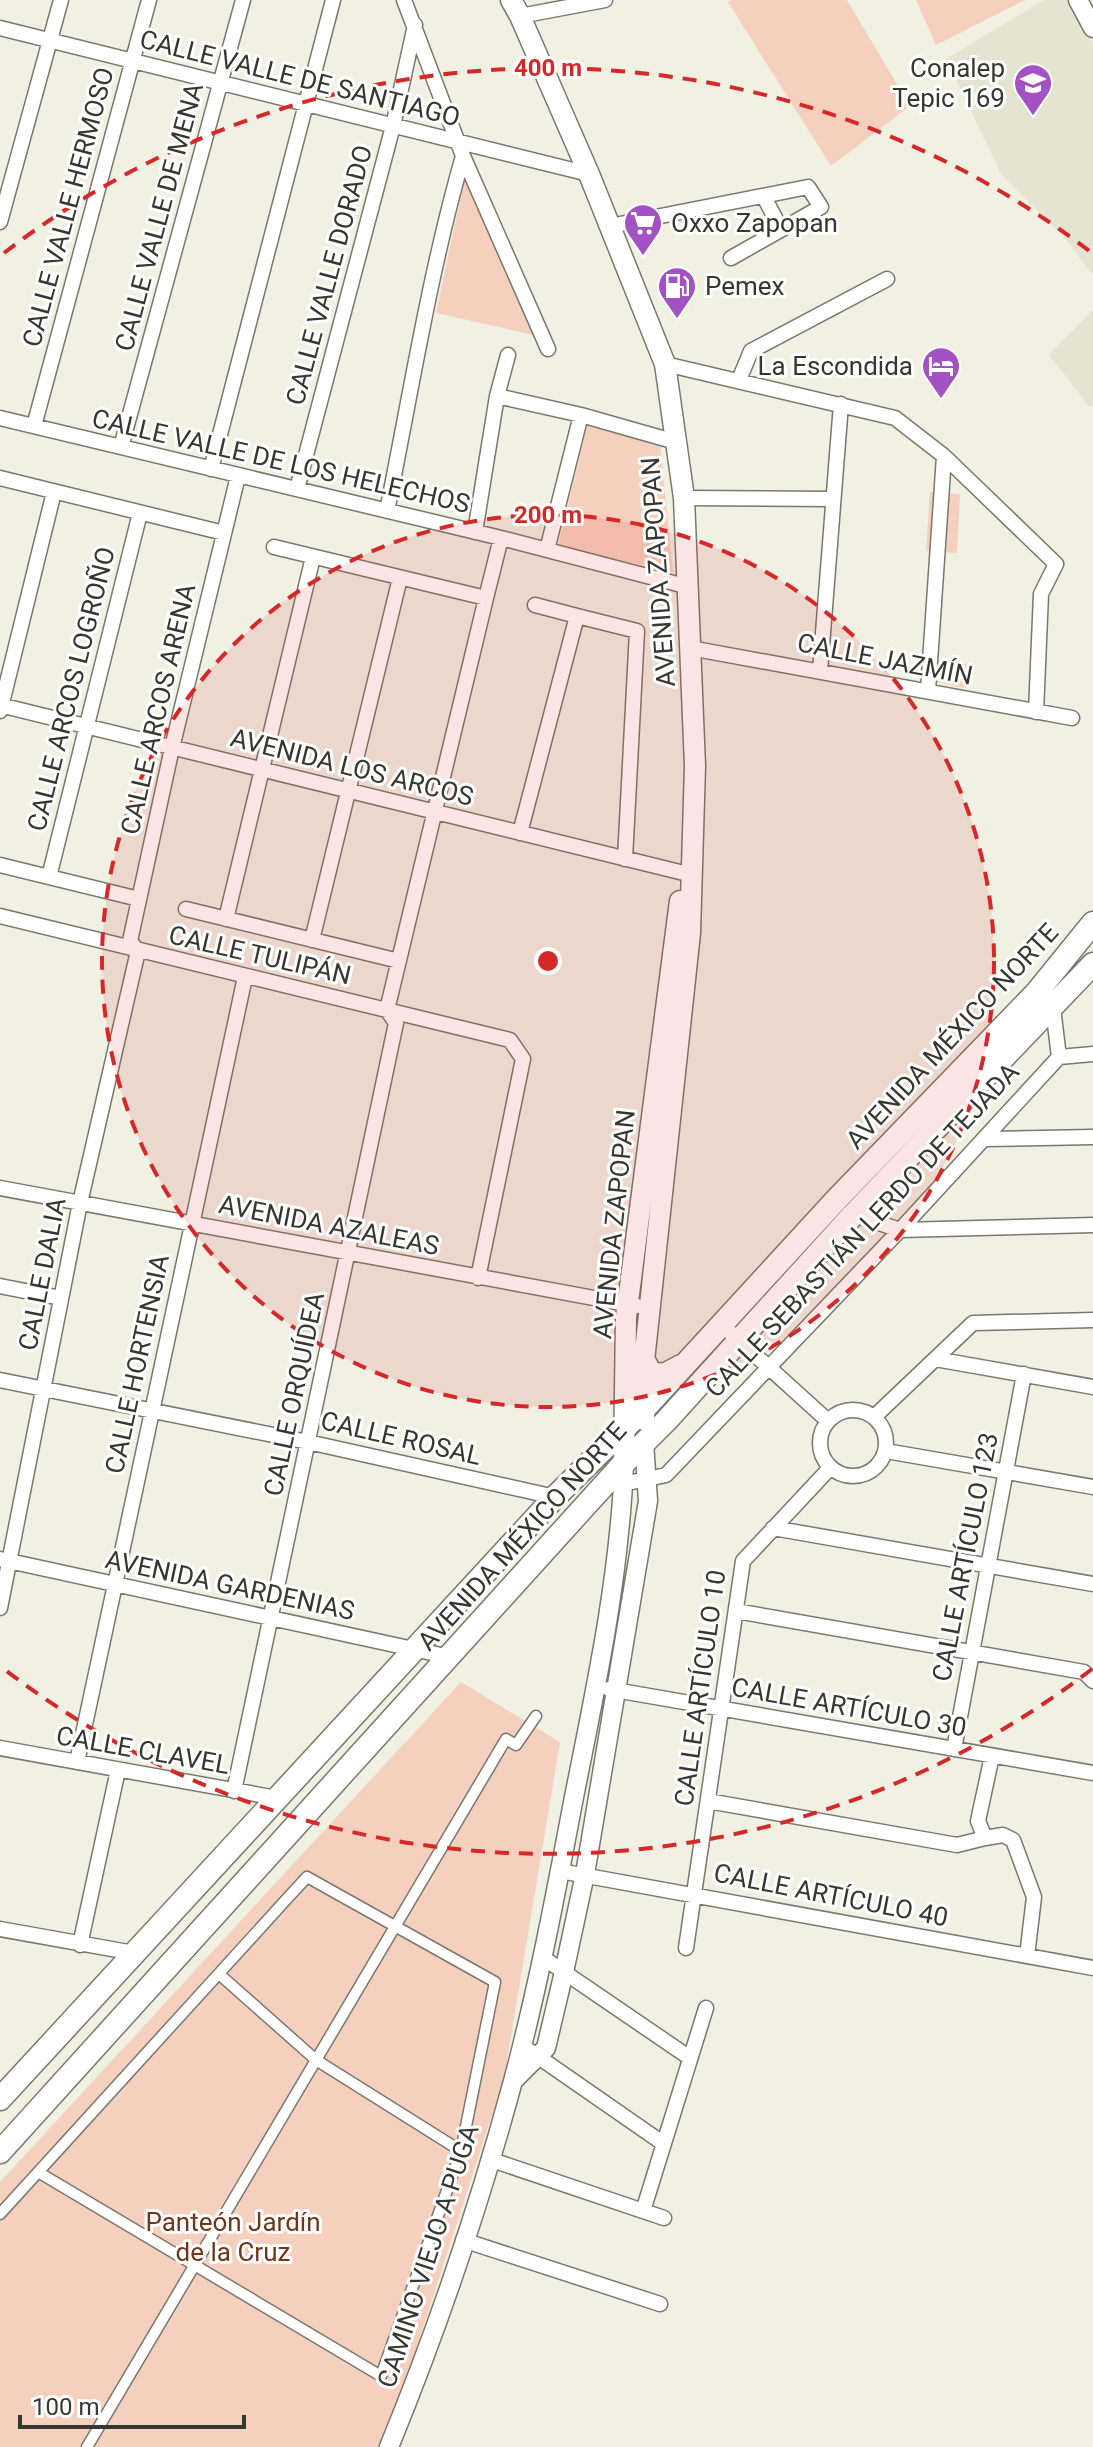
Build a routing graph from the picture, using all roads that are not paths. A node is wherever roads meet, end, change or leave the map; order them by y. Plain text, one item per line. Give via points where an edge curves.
1 (61, 0) edge
2 (149, 0) edge
3 (243, 0) edge
4 (333, 0) edge
5 (404, 0) edge
6 (605, 0) edge
7 (1078, 0) edge
8 (516, 8) edge
9 (415, 25) junction
10 (0, 28) edge
11 (1093, 28) edge
12 (50, 41) junction
13 (132, 61) junction
14 (220, 83) junction
15 (306, 104) junction
16 (393, 126) junction
17 (462, 150) junction
18 (589, 174) junction
19 (764, 197) junction
20 (0, 222) edge
21 (610, 226) junction
22 (781, 229) junction
23 (731, 258) dead end
24 (887, 279) dead end
25 (548, 349) dead end
26 (508, 355) dead end
27 (665, 364) junction
28 (739, 380) junction
29 (497, 396) junction
30 (841, 404) junction
31 (581, 415) junction
32 (0, 418) edge
33 (34, 426) junction
34 (676, 442) junction
35 (121, 447) junction
36 (944, 456) junction
37 (211, 469) junction
38 (238, 476) junction
39 (0, 478) edge
40 (297, 489) junction
41 (54, 492) junction
42 (684, 498) junction
43 (832, 499) junction
44 (387, 511) junction
45 (140, 513) junction
46 (475, 532) junction
47 (224, 533) junction
48 (501, 538) junction
49 (274, 547) dead end
50 (547, 550) junction
51 (313, 557) junction
52 (400, 578) junction
53 (689, 587) junction
54 (486, 598) junction
55 (535, 605) dead end
56 (577, 616) junction
57 (690, 648) junction
58 (820, 671) junction
59 (928, 691) junction
60 (0, 707) edge
61 (1036, 712) junction
62 (1072, 718) dead end
63 (86, 727) junction
64 (172, 748) junction
65 (262, 770) junction
66 (348, 791) junction
67 (435, 812) junction
68 (520, 833) junction
69 (625, 859) junction
70 (0, 865) edge
71 (688, 874) junction
72 (49, 877) junction
73 (139, 899) junction
74 (186, 909) dead end
75 (0, 916) edge
76 (226, 919) junction
77 (1093, 923) edge
78 (312, 940) junction
79 (138, 951) junction
80 (399, 961) junction
81 (1093, 964) edge
82 (245, 977) junction
83 (1037, 992) junction
84 (1053, 1008) junction
85 (387, 1010) junction
86 (1093, 1054) edge
87 (1059, 1057) junction
88 (1093, 1137) edge
89 (985, 1139) junction
90 (0, 1188) edge
91 (80, 1203) junction
92 (844, 1208) junction
93 (192, 1223) junction
94 (1093, 1225) edge
95 (900, 1230) junction
96 (348, 1253) junction
97 (478, 1278) junction
98 (0, 1286) edge
99 (61, 1298) junction
100 (627, 1304) junction
101 (649, 1308) junction
102 (1093, 1320) edge
103 (729, 1332) junction
104 (935, 1359) junction
105 (644, 1361) junction
106 (682, 1366) junction
107 (768, 1367) junction
108 (1024, 1374) junction
109 (0, 1380) edge
110 (1093, 1387) edge
111 (44, 1390) junction
112 (644, 1409) junction
113 (150, 1412) junction
114 (874, 1417) junction
115 (828, 1421) junction
116 (626, 1426) junction
117 (308, 1442) junction
118 (644, 1442) junction
119 (886, 1451) junction
120 (830, 1468) junction
121 (1006, 1471) junction
122 (623, 1473) junction
123 (646, 1480) junction
124 (1093, 1487) edge
125 (555, 1497) junction
126 (773, 1528) junction
127 (5, 1560) edge
128 (988, 1564) junction
129 (115, 1584) junction
130 (1093, 1584) edge
131 (0, 1608) edge
132 (736, 1611) junction
133 (271, 1618) junction
134 (414, 1650) junction
135 (972, 1652) junction
136 (450, 1657) junction
137 (1093, 1681) edge
138 (596, 1686) junction
139 (616, 1690) junction
140 (721, 1709) junction
141 (536, 1716) dead end
142 (0, 1748) edge
143 (954, 1749) junction
144 (992, 1756) junction
145 (77, 1762) junction
146 (118, 1770) junction
147 (1093, 1773) edge
148 (234, 1791) junction
149 (277, 1798) junction
150 (708, 1801) junction
151 (985, 1838) junction
152 (560, 1871) junction
153 (585, 1874) junction
154 (694, 1894) junction
155 (395, 1927) junction
156 (0, 1929) edge
157 (80, 1945) junction
158 (686, 1948) dead end
159 (134, 1953) junction
160 (1027, 1956) junction
161 (542, 1957) junction
162 (1093, 1968) edge
163 (564, 1972) junction
164 (219, 1974) junction
165 (706, 2008) dead end
166 (521, 2045) junction
167 (538, 2056) junction
168 (690, 2058) junction
169 (316, 2060) junction
170 (513, 2081) junction
171 (0, 2099) edge
172 (664, 2144) junction
173 (461, 2151) junction
174 (0, 2152) edge
175 (489, 2159) junction
176 (38, 2172) junction
177 (643, 2211) junction
178 (0, 2214) edge
179 (664, 2218) dead end
180 (463, 2240) junction
181 (195, 2265) junction
182 (660, 2304) dead end
183 (87, 2447) edge
184 (389, 2447) edge

1 - 12 street
2 - 13 street, CALLE VALLE HERMOSO
3 - 14 street, CALLE VALLE DE MENA
4 - 15 street
5 - 9 street
6 - 8 street
7 - 11 street
8 - 18 main road, AVENIDA ZAPOPAN
9 - 16 street, CALLE VALLE DORADO
9 - 17 street
10 - 12 street, CALLE VALLE DE SANTIAGO
12 - 13 street, CALLE VALLE DE SANTIAGO
12 - 20 street
13 - 14 street, CALLE VALLE DE SANTIAGO
13 - 33 street, CALLE VALLE HERMOSO
14 - 15 street, CALLE VALLE DE SANTIAGO
14 - 35 street, CALLE VALLE DE MENA
15 - 16 street, CALLE VALLE DE SANTIAGO
15 - 37 street
16 - 17 street, CALLE VALLE DE SANTIAGO
16 - 40 street, CALLE VALLE DORADO
17 - 18 street, CALLE VALLE DE SANTIAGO
17 - 25 street
17 - 44 street
18 - 21 main road, AVENIDA ZAPOPAN
19 - 21 street
19 - 22 street
19 - 22 street via 808,187 821,207
21 - 27 main road, AVENIDA ZAPOPAN
22 - 23 street
24 - 28 street via 751,351
26 - 29 street
27 - 28 street
27 - 34 main road, AVENIDA ZAPOPAN
28 - 30 street
29 - 31 street
29 - 46 street
30 - 36 street via 895,418
30 - 43 street
31 - 34 street
31 - 50 street
32 - 33 street, CALLE VALLE DE LOS HELECHOS
33 - 35 street, CALLE VALLE DE LOS HELECHOS
34 - 42 main road, AVENIDA ZAPOPAN
35 - 37 street, CALLE VALLE DE LOS HELECHOS
36 - 59 street
36 - 61 street via 1056,564 1041,594
37 - 38 street, CALLE VALLE DE LOS HELECHOS
38 - 40 street, CALLE VALLE DE LOS HELECHOS
38 - 47 street, CALLE ARCOS ARENA
39 - 41 street
40 - 44 street, CALLE VALLE DE LOS HELECHOS
41 - 45 street
41 - 60 street
42 - 43 street
42 - 53 main road, AVENIDA ZAPOPAN
43 - 58 street
44 - 46 street, CALLE VALLE DE LOS HELECHOS
45 - 47 street
45 - 63 street, CALLE ARCOS LOGROÑO
46 - 48 street, CALLE VALLE DE LOS HELECHOS
47 - 64 street, CALLE ARCOS ARENA
48 - 50 street, CALLE VALLE DE LOS HELECHOS
48 - 54 street
49 - 51 street
50 - 53 street, CALLE VALLE DE LOS HELECHOS
51 - 52 street
51 - 65 street
52 - 54 street
52 - 66 street
53 - 57 main road, AVENIDA ZAPOPAN
54 - 67 street
55 - 56 street
56 - 68 street
56 - 69 street via 637,631
57 - 58 street, CALLE JAZMÍN
57 - 71 main road, AVENIDA ZAPOPAN via 695,766
58 - 59 street, CALLE JAZMÍN
59 - 61 street, CALLE JAZMÍN
60 - 63 street, AVENIDA LOS ARCOS
61 - 62 street, CALLE JAZMÍN
63 - 64 street, AVENIDA LOS ARCOS
63 - 72 street, CALLE ARCOS LOGROÑO
64 - 65 street, AVENIDA LOS ARCOS
64 - 73 street, CALLE ARCOS ARENA
65 - 66 street, AVENIDA LOS ARCOS
65 - 76 street
66 - 67 street, AVENIDA LOS ARCOS
66 - 78 street
67 - 68 street, AVENIDA LOS ARCOS
67 - 80 street
68 - 69 street, AVENIDA LOS ARCOS
69 - 71 street, AVENIDA LOS ARCOS
70 - 72 street
71 - 100 main road, AVENIDA ZAPOPAN
71 - 101 main road, AVENIDA ZAPOPAN via 690,933
72 - 73 street
73 - 79 street, CALLE ARCOS ARENA via 130,941
74 - 76 street
75 - 79 street, CALLE TULIPÁN
76 - 78 street
77 - 83 main road, AVENIDA MÉXICO NORTE
78 - 80 street
79 - 82 street, CALLE TULIPÁN
79 - 91 street, CALLE DALIA
80 - 85 street
81 - 84 main road, AVENIDA MÉXICO NORTE
82 - 85 street, CALLE TULIPÁN
82 - 93 street, CALLE HORTENSIA
83 - 84 street
83 - 92 main road, AVENIDA MÉXICO NORTE
84 - 87 street, CALLE SEBASTIÁN LERDO DE TEJADA
84 - 92 main road, AVENIDA MÉXICO NORTE
85 - 96 street, CALLE ORQUÍDEA via 396,1023
85 - 97 street, CALLE TULIPÁN via 510,1040 523,1059
86 - 87 street
87 - 89 street, CALLE SEBASTIÁN LERDO DE TEJADA
88 - 89 street
89 - 95 street, CALLE SEBASTIÁN LERDO DE TEJADA
90 - 91 street, AVENIDA AZALEAS
91 - 93 street, AVENIDA AZALEAS
91 - 99 street, CALLE DALIA
92 - 95 street
92 - 103 main road, AVENIDA MÉXICO NORTE
93 - 96 street, AVENIDA AZALEAS
93 - 113 street, CALLE HORTENSIA
94 - 95 street
95 - 107 street, CALLE SEBASTIÁN LERDO DE TEJADA
96 - 97 street, AVENIDA AZALEAS
96 - 117 street, CALLE ORQUÍDEA
97 - 100 street, AVENIDA AZALEAS
98 - 99 street
99 - 111 street, CALLE DALIA
100 - 101 street, AVENIDA AZALEAS
100 - 116 main road, AVENIDA ZAPOPAN
101 - 105 main road, AVENIDA ZAPOPAN
102 - 104 street via 973,1323
103 - 106 main road, AVENIDA MÉXICO NORTE
103 - 107 street
103 - 118 main road, AVENIDA MÉXICO NORTE
104 - 108 street
104 - 114 street
105 - 106 main road via 652,1375
105 - 112 main road
106 - 112 main road, AVENIDA MÉXICO NORTE
107 - 115 street
107 - 123 street, CALLE SEBASTIÁN LERDO DE TEJADA via 666,1475
108 - 110 street
108 - 121 street, CALLE ARTÍCULO 123
109 - 111 street, CALLE ROSAL
111 - 113 street, CALLE ROSAL
111 - 127 street, CALLE DALIA
112 - 116 main road, AVENIDA MÉXICO NORTE
112 - 118 main road
113 - 117 street, CALLE ROSAL
113 - 129 street, CALLE HORTENSIA
114 - 115 street via 850,1410
114 - 119 street via 885,1432
115 - 120 street via 819,1440
116 - 122 main road
116 - 125 main road, AVENIDA MÉXICO NORTE
117 - 125 street, CALLE ROSAL
117 - 133 street, CALLE ORQUÍDEA
118 - 122 main road, AVENIDA MÉXICO NORTE
118 - 123 street
119 - 120 street via 882,1462 863,1476
119 - 121 street
120 - 126 street, CALLE ARTÍCULO 10
121 - 124 street
121 - 128 street, CALLE ARTÍCULO 123
122 - 123 street, CALLE SEBASTIÁN LERDO DE TEJADA
122 - 136 main road, AVENIDA MÉXICO NORTE
122 - 138 street via 618,1548
123 - 139 street via 648,1501
125 - 134 main road, AVENIDA MÉXICO NORTE
126 - 128 street
126 - 132 street, CALLE ARTÍCULO 10 via 743,1561
127 - 129 street, AVENIDA GARDENIAS
127 - 131 street, CALLE DALIA
128 - 130 street
128 - 135 street, CALLE ARTÍCULO 123
129 - 133 street, AVENIDA GARDENIAS
129 - 145 street, CALLE HORTENSIA
132 - 135 street
132 - 140 street, CALLE ARTÍCULO 10
133 - 134 street, AVENIDA GARDENIAS
133 - 148 street, CALLE ORQUÍDEA
134 - 136 street, AVENIDA GARDENIAS
134 - 149 main road, AVENIDA MÉXICO NORTE
135 - 137 street via 1084,1672
135 - 143 street, CALLE ARTÍCULO 123
136 - 174 main road, AVENIDA MÉXICO NORTE
138 - 139 street, CALLE ARTÍCULO 30
138 - 152 street
139 - 140 street, CALLE ARTÍCULO 30
139 - 153 street
140 - 143 street, CALLE ARTÍCULO 30
140 - 150 street, CALLE ARTÍCULO 10
141 - 155 street via 516,1745 506,1739
142 - 145 street, CALLE CLAVEL
143 - 144 street, CALLE ARTÍCULO 30
144 - 147 street, CALLE ARTÍCULO 30
144 - 151 street via 978,1821
145 - 146 street, CALLE CLAVEL
146 - 148 street, CALLE CLAVEL
146 - 157 street
148 - 149 street, CALLE CLAVEL
149 - 159 main road, AVENIDA MÉXICO NORTE
150 - 151 street via 957,1845
150 - 154 street, CALLE ARTÍCULO 10
151 - 160 street via 1003,1835 1013,1840 1034,1897
152 - 153 street, CALLE ARTÍCULO 40
152 - 161 street
153 - 154 street, CALLE ARTÍCULO 40
153 - 163 street
154 - 158 street, CALLE ARTÍCULO 10
154 - 160 street, CALLE ARTÍCULO 40
155 - 164 street via 307,1877
155 - 169 street
155 - 173 street via 495,1982
156 - 157 street
157 - 159 street
159 - 171 main road, AVENIDA MÉXICO NORTE
160 - 162 street, CALLE ARTÍCULO 40
161 - 163 street
161 - 166 street
163 - 167 street via 546,2048
163 - 168 street
164 - 169 street
164 - 176 street
165 - 168 street
166 - 167 street
166 - 170 street
167 - 170 street
167 - 172 street
168 - 172 street
169 - 173 street
169 - 181 street
170 - 175 street, CAMINO VIEJO A PUGA
172 - 177 street
173 - 181 street via 381,2376
175 - 177 street
175 - 180 street, CAMINO VIEJO A PUGA
176 - 178 street
176 - 181 street
177 - 179 street
180 - 182 street
180 - 184 street, CAMINO VIEJO A PUGA
181 - 183 street

